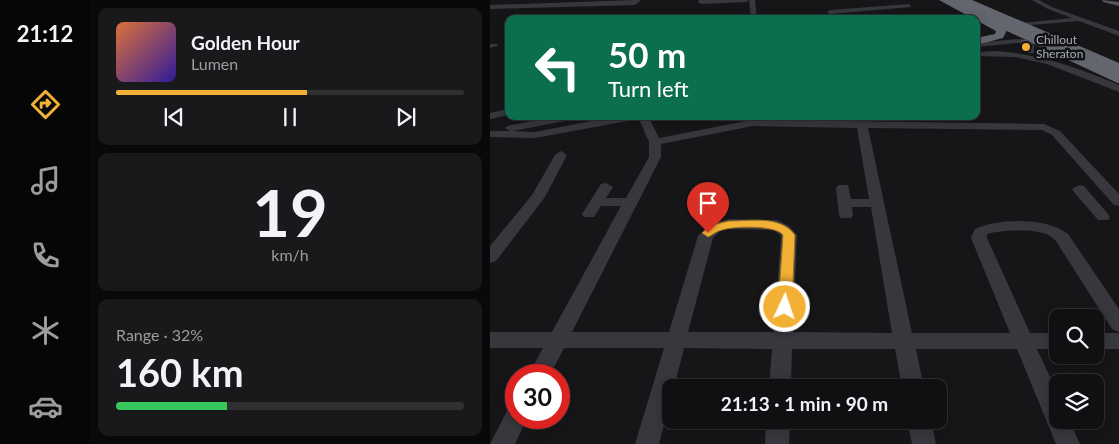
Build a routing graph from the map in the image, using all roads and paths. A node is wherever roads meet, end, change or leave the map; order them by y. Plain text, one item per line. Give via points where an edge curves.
1 (501, 0) edge
2 (638, 0) edge
3 (702, 0) edge
4 (746, 0) edge
5 (752, 0) edge
6 (898, 0) edge
7 (943, 0) edge
8 (952, 0) edge
9 (965, 0) edge
10 (1035, 0) edge
11 (1106, 0) edge
12 (1119, 4) edge
13 (909, 6) junction
14 (490, 7) edge
15 (916, 10) dead end
16 (754, 15) edge
17 (832, 15) edge
18 (974, 15) edge
19 (980, 18) edge
20 (1080, 20) junction
21 (996, 26) junction
22 (1026, 27) junction
23 (1118, 33) edge
24 (980, 42) edge
25 (980, 43) edge
26 (989, 44) junction
27 (1033, 47) junction
28 (1008, 50) junction
29 (1081, 52) junction
30 (980, 54) edge
31 (1119, 68) edge
32 (1119, 78) edge
33 (1100, 80) junction
34 (1119, 89) edge
35 (505, 113) edge
36 (490, 116) edge
37 (556, 120) edge
38 (615, 120) edge
39 (645, 120) edge
40 (794, 120) edge
41 (862, 125) junction
42 (490, 133) edge
43 (656, 142) junction
44 (561, 155) dead end
45 (606, 187) dead end
46 (842, 188) dead end
47 (1079, 189) dead end
48 (597, 202) junction
49 (632, 202) junction
50 (877, 203) junction
51 (1119, 203) edge
52 (1092, 204) junction
53 (589, 214) dead end
54 (1103, 217) dead end
55 (490, 257) edge
56 (1119, 324) edge
57 (490, 340) edge
58 (557, 340) junction
59 (676, 341) junction
60 (904, 341) junction
61 (1023, 341) junction
62 (1049, 341) edge
63 (1104, 341) edge
64 (783, 342) junction
65 (1119, 342) edge
66 (545, 364) edge
67 (781, 379) edge
68 (911, 379) edge
69 (510, 429) edge
70 (778, 429) edge
71 (921, 429) edge
72 (502, 444) edge
73 (647, 444) edge
74 (777, 444) edge
75 (924, 444) edge
76 (1068, 444) edge

1 - 14 street
2 - 14 street via 635,3
3 - 4 street
5 - 16 street
6 - 13 street
7 - 18 highway
8 - 32 highway, bridge
9 - 22 highway
10 - 20 street
11 - 12 main road
13 - 15 street
13 - 17 street via 828,9
19 - 21 highway
20 - 22 street
20 - 23 street
21 - 22 highway via 1028,33
21 - 24 highway via 1002,30 1001,34
22 - 29 highway
25 - 26 street
26 - 27 street via 1016,41
26 - 28 street
27 - 28 street
27 - 28 street
27 - 29 street
27 - 33 street
28 - 30 street
28 - 33 street via 1053,61
29 - 31 highway
33 - 34 street
35 - 36 street
37 - 42 street
38 - 42 street via 535,135
39 - 43 street
40 - 41 street
40 - 43 street via 754,123
41 - 50 street
41 - 51 street via 1044,127 1056,133
43 - 49 street via 655,157
44 - 55 street via 538,197
45 - 48 street
46 - 50 street via 845,209
47 - 52 street
48 - 49 street
48 - 53 street
49 - 58 street
50 - 60 street
51 - 52 street
52 - 54 street
56 - 61 street via 1055,232 1039,228 985,229 979,238
57 - 58 street
58 - 59 street
58 - 66 street
59 - 64 street
59 - 64 street via 706,236 715,228 729,224 777,225 789,235
59 - 73 street
60 - 61 street
60 - 64 street
60 - 68 street
61 - 62 street
61 - 76 street
63 - 65 street
64 - 67 street
69 - 72 street
70 - 74 street
71 - 75 street

